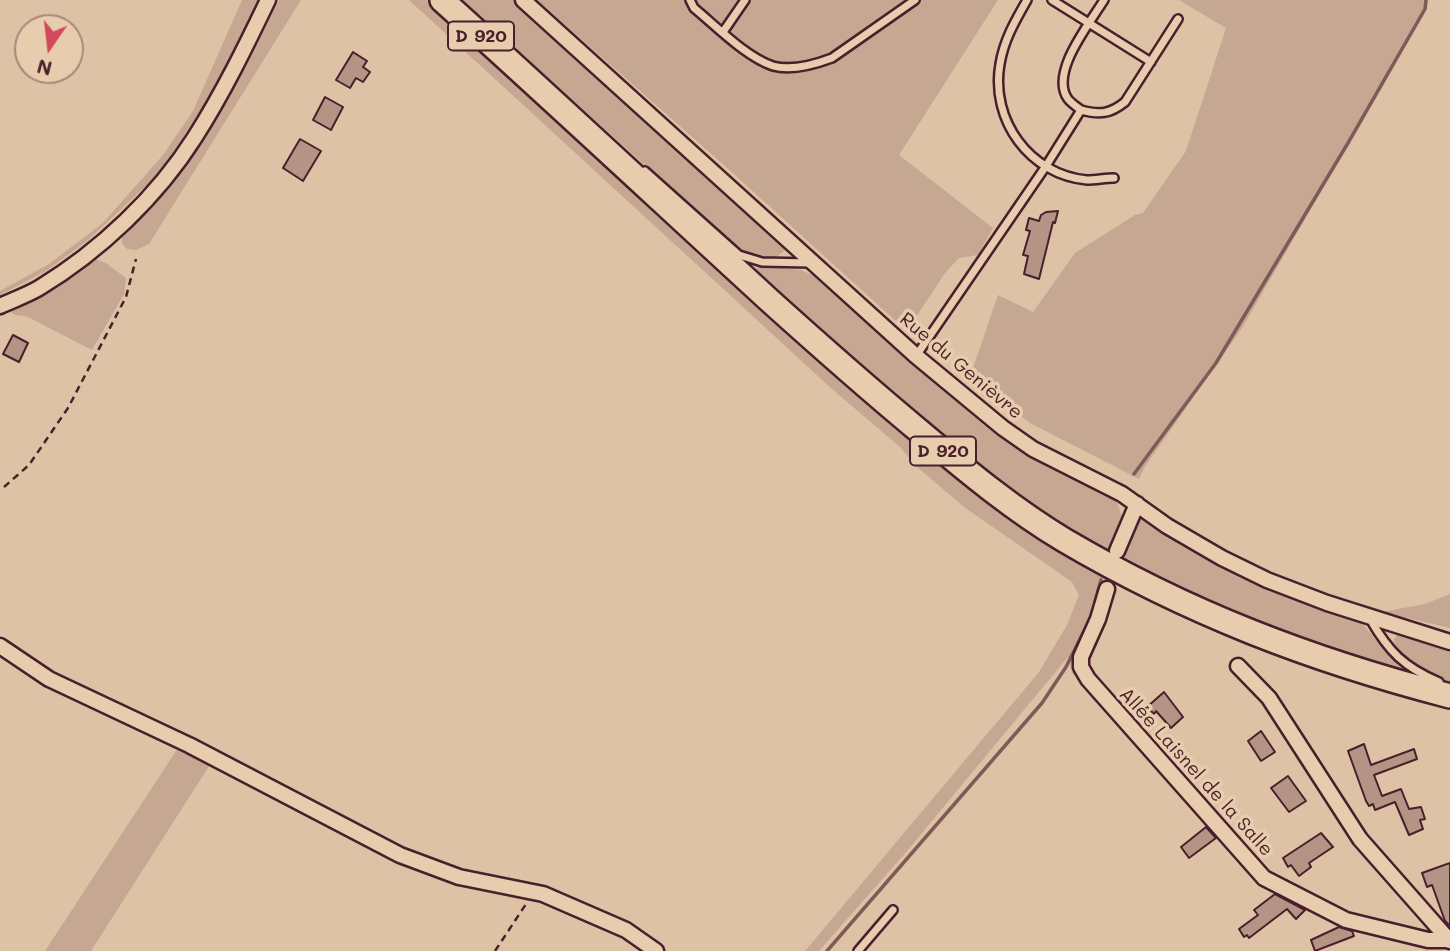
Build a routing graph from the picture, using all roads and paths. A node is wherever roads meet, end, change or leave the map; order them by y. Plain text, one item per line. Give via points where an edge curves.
1 (268, 0) edge
2 (442, 0) edge
3 (523, 0) edge
4 (690, 0) edge
5 (745, 0) edge
6 (915, 0) edge
7 (1027, 0) edge
8 (1052, 0) edge
9 (1104, 0) edge
10 (1178, 19) dead end
11 (1090, 24) junction
12 (723, 32) junction
13 (1151, 62) junction
14 (521, 71) junction
15 (572, 106) dead end
16 (1081, 110) junction
17 (641, 166) dead end
18 (1046, 166) junction
19 (1114, 178) dead end
20 (136, 258) dead end
21 (814, 263) junction
22 (0, 306) edge
23 (916, 356) junction
24 (4, 487) dead end
25 (1137, 504) junction
26 (1117, 551) dead end
27 (1107, 589) dead end
28 (1368, 616) junction
29 (1450, 642) edge
30 (0, 646) edge
31 (1238, 666) dead end
32 (1450, 685) edge
33 (1450, 696) edge
34 (533, 892) junction
35 (893, 910) dead end
36 (1449, 941) edge
37 (495, 951) edge
38 (656, 951) edge
39 (858, 951) edge

1 - 22 street via 194,138 154,191 103,242 38,288
2 - 14 main road, D 920
3 - 21 street, Rue du Genièvre
4 - 12 lane
5 - 12 lane
6 - 12 lane via 817,64 773,66
7 - 18 lane via 1008,32 999,66 1000,100 1017,142
8 - 11 lane
9 - 11 lane
10 - 13 lane
11 - 13 lane
11 - 16 lane via 1064,66 1068,99
13 - 16 lane via 1125,102 1113,112
14 - 15 lane
14 - 33 main road, D 920 via 844,369 971,475 1061,538 1151,588 1237,627 1358,671
16 - 18 lane
17 - 21 lane via 739,255 762,262
18 - 19 lane via 1088,180
18 - 23 lane
20 - 24 path via 126,297 68,408 29,465
21 - 23 street, Rue du Genièvre
23 - 25 street, Rue du Genièvre via 1033,449
25 - 26 street
25 - 28 street, Rue du Genièvre via 1222,558
27 - 36 street, Allée Laisnel de la Salle via 1081,657 1087,679 1265,878 1346,920
28 - 29 street, Rue du Genièvre
28 - 32 lane via 1385,645 1413,670
30 - 34 street via 49,680 400,855 459,877
31 - 36 street via 1269,698 1360,839
34 - 37 path
34 - 38 street via 626,930
35 - 39 lane

